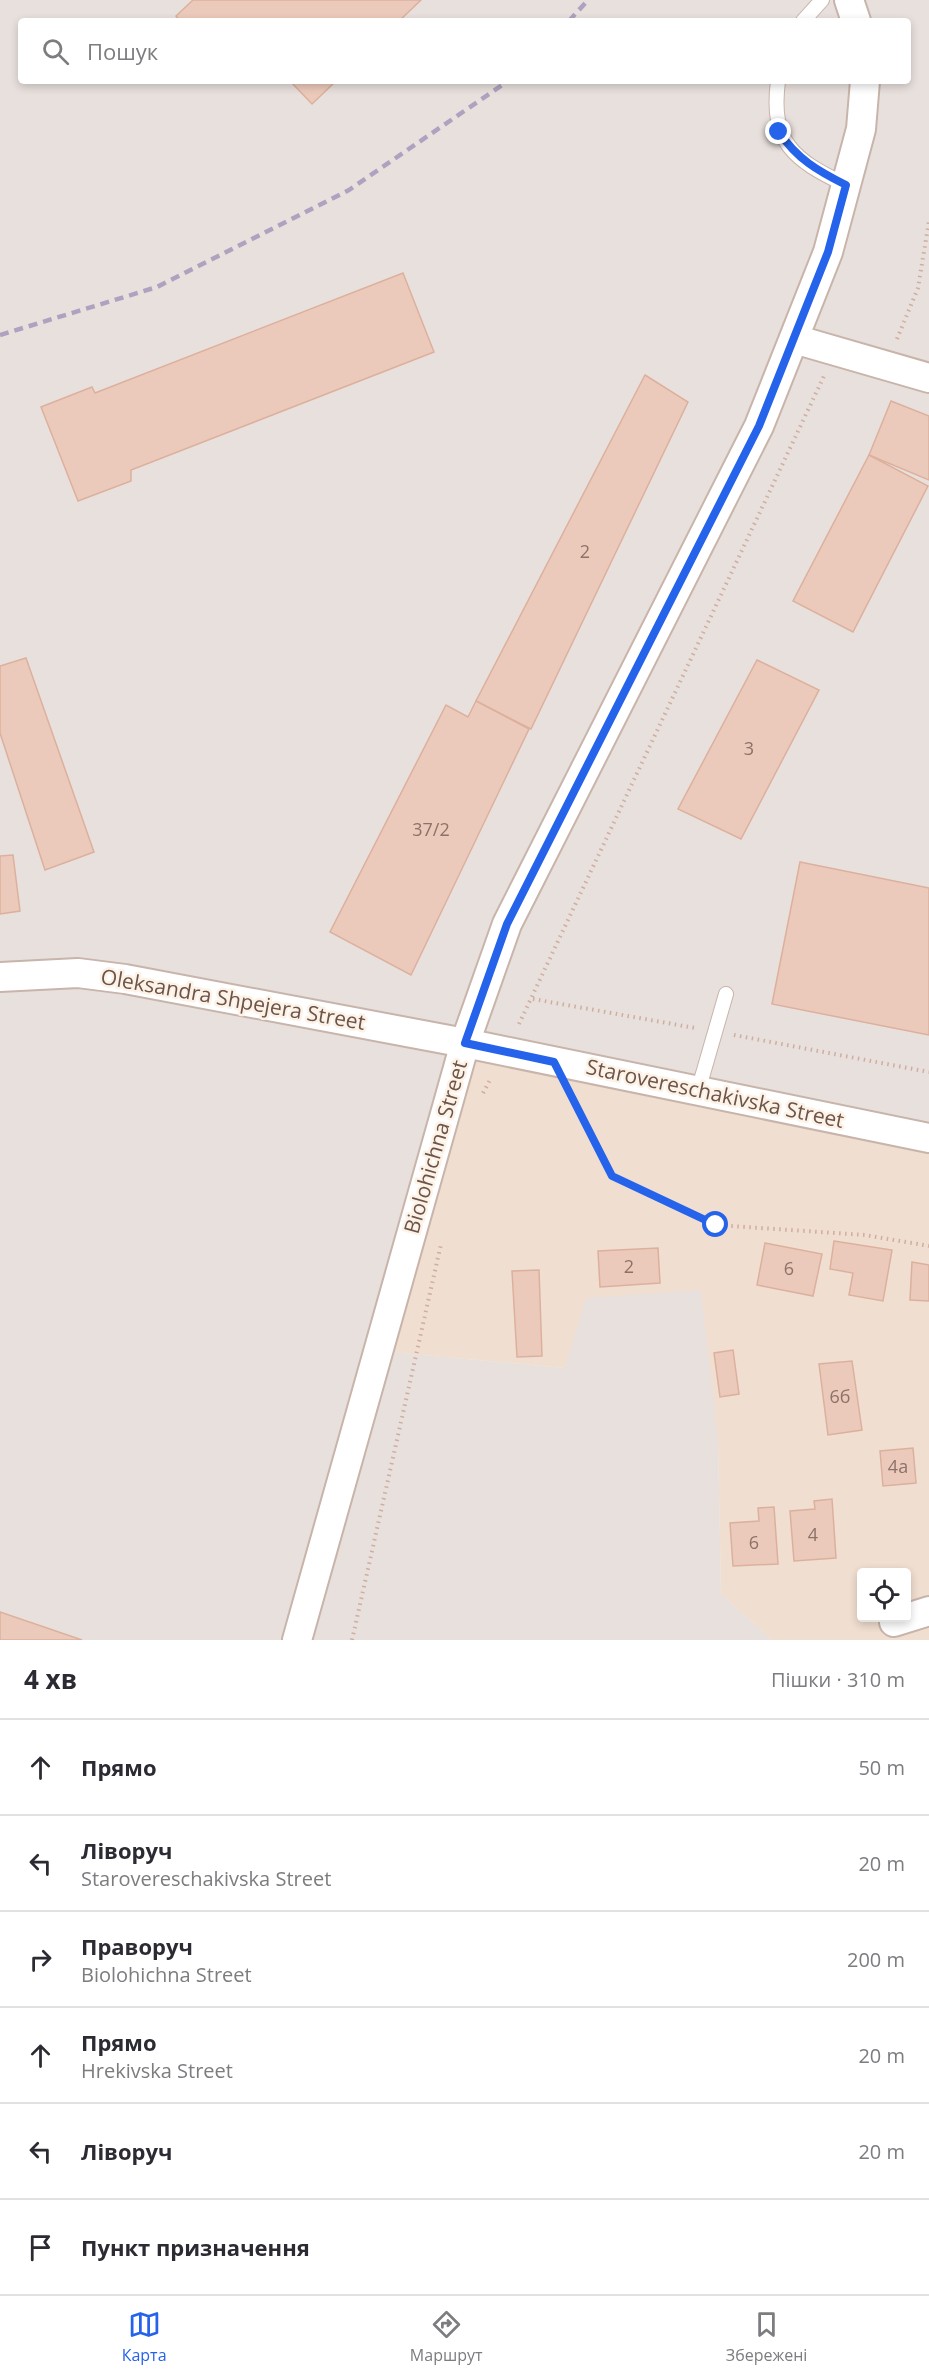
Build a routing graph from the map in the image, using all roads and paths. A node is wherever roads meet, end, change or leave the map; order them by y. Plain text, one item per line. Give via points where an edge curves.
1 (822, 0) edge
2 (849, 0) edge
3 (806, 18) edge
4 (855, 18) edge
5 (778, 84) edge
6 (865, 84) edge
7 (846, 185) junction
8 (929, 221) edge
9 (794, 339) junction
10 (896, 339) junction
11 (907, 342) dead end
12 (881, 364) junction
13 (826, 372) dead end
14 (929, 378) edge
15 (0, 977) edge
16 (726, 994) dead end
17 (465, 1043) junction
18 (504, 1052) junction
19 (554, 1062) junction
20 (698, 1091) junction
21 (478, 1103) dead end
22 (929, 1138) edge
23 (442, 1240) dead end
24 (929, 1246) edge
25 (929, 1611) edge
26 (911, 1617) edge
27 (297, 1640) edge
28 (352, 1640) edge

1 - 3 lane
2 - 4 street
5 - 7 lane via 779,132 805,163
6 - 7 street, Biolohichna Street via 861,129
7 - 9 street, Biolohichna Street via 828,252
8 - 10 path via 918,288
9 - 12 street
9 - 17 street, Biolohichna Street via 759,426 507,924
10 - 11 path
10 - 12 path
12 - 14 street
13 - 18 path via 533,999
15 - 17 street, Oleksandra Shpejera Street via 78,973 125,979
16 - 20 lane
17 - 18 street, Starovereschakivska Street
17 - 27 street, Biolohichna Street
18 - 19 street, Starovereschakivska Street
18 - 21 path
19 - 20 street, Starovereschakivska Street
19 - 24 path via 612,1176 716,1225 865,1235
20 - 22 street, Starovereschakivska Street
23 - 28 path
25 - 26 street

